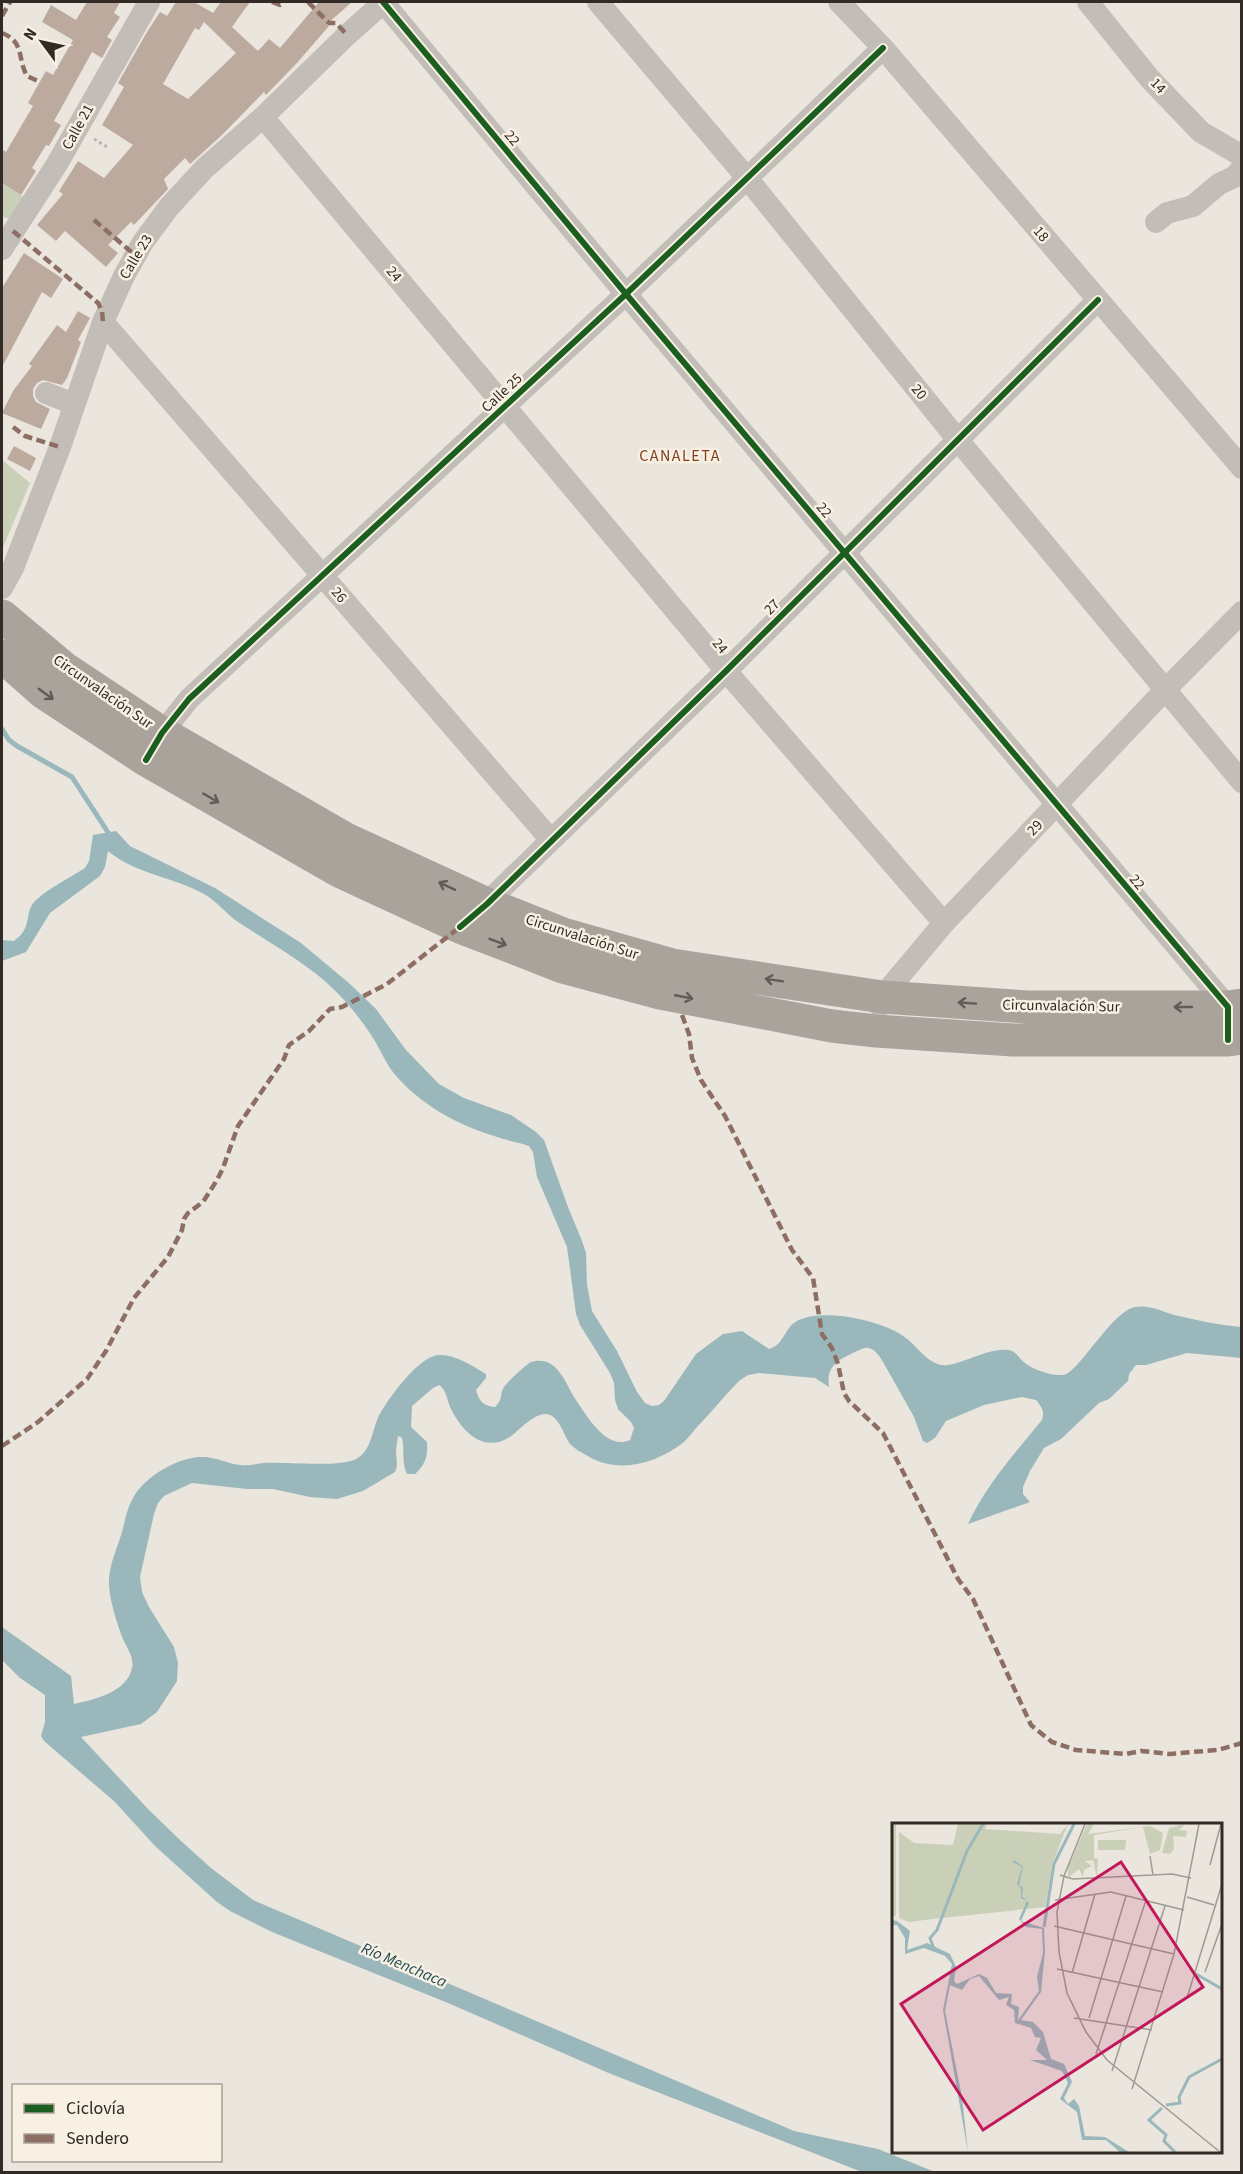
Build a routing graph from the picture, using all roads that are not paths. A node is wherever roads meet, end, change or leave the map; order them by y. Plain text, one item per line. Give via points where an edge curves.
1 (149, 2) edge
2 (384, 2) edge
3 (598, 2) edge
4 (839, 2) edge
5 (1088, 2) edge
6 (883, 48) junction
7 (263, 117) junction
8 (1242, 156) edge
9 (1242, 168) edge
10 (747, 178) junction
11 (1156, 222) dead end
12 (5, 235) edge
13 (626, 294) junction
14 (1098, 300) junction
15 (104, 322) junction
16 (46, 393) dead end
17 (74, 404) junction
18 (504, 407) junction
19 (958, 440) junction
20 (1242, 468) edge
21 (844, 552) junction
22 (321, 575) junction
23 (2, 588) edge
24 (1242, 612) edge
25 (2, 616) edge
26 (2, 656) edge
27 (726, 671) junction
28 (1165, 690) junction
29 (154, 747) junction
30 (1242, 782) edge
31 (1057, 805) junction
32 (551, 840) junction
33 (486, 904) junction
34 (944, 923) junction
35 (460, 927) junction
36 (882, 997) junction
37 (1235, 1006) edge
38 (876, 1031) junction
39 (1235, 1039) edge

1 - 12 street, Calle 21 via 57,164
2 - 7 street, Calle 23
2 - 13 street, 22
3 - 10 street, 20
4 - 6 street, 18
5 - 8 street, 14 via 1150,79 1201,132
6 - 10 street, Calle 25
6 - 14 street, 18
7 - 15 street, Calle 23 via 169,207 143,242
7 - 18 street, 24
9 - 11 street via 1193,206 1167,213
10 - 13 street, Calle 25
10 - 19 street, 20
13 - 18 street, Calle 25
13 - 21 street, 22
14 - 19 street, 27
14 - 20 street, 18
15 - 17 street, Calle 23
15 - 22 street, 26
16 - 17 street
17 - 23 street, Calle 23
18 - 22 street, Calle 25
18 - 27 street, 24
19 - 21 street, 27
19 - 28 street, 20
21 - 27 street, 27
21 - 31 street, 22
22 - 29 street, Calle 25 via 189,699
22 - 32 street, 26
24 - 28 street, 29
25 - 29 highway, Circunvalación Sur
26 -> 29 highway, Circunvalación Sur via 44,693
27 - 32 street, 27
27 - 34 street, 24
28 - 30 street, 20
28 - 31 street, 29
33 -> 29 highway, Circunvalación Sur
29 -> 35 highway, Circunvalación Sur via 339,871
31 - 34 street, 29
31 - 37 street, 22
32 - 33 street, 27
33 - 35 street, 27
36 -> 33 highway, Circunvalación Sur via 672,964 566,935
34 - 36 street, 29
35 -> 38 highway, Circunvalación Sur via 563,967 660,993
37 -> 36 highway, Circunvalación Sur via 1027,1008
36 - 38 street, 29
37 - 39 street
38 - 39 highway, Circunvalación Sur via 1013,1040

